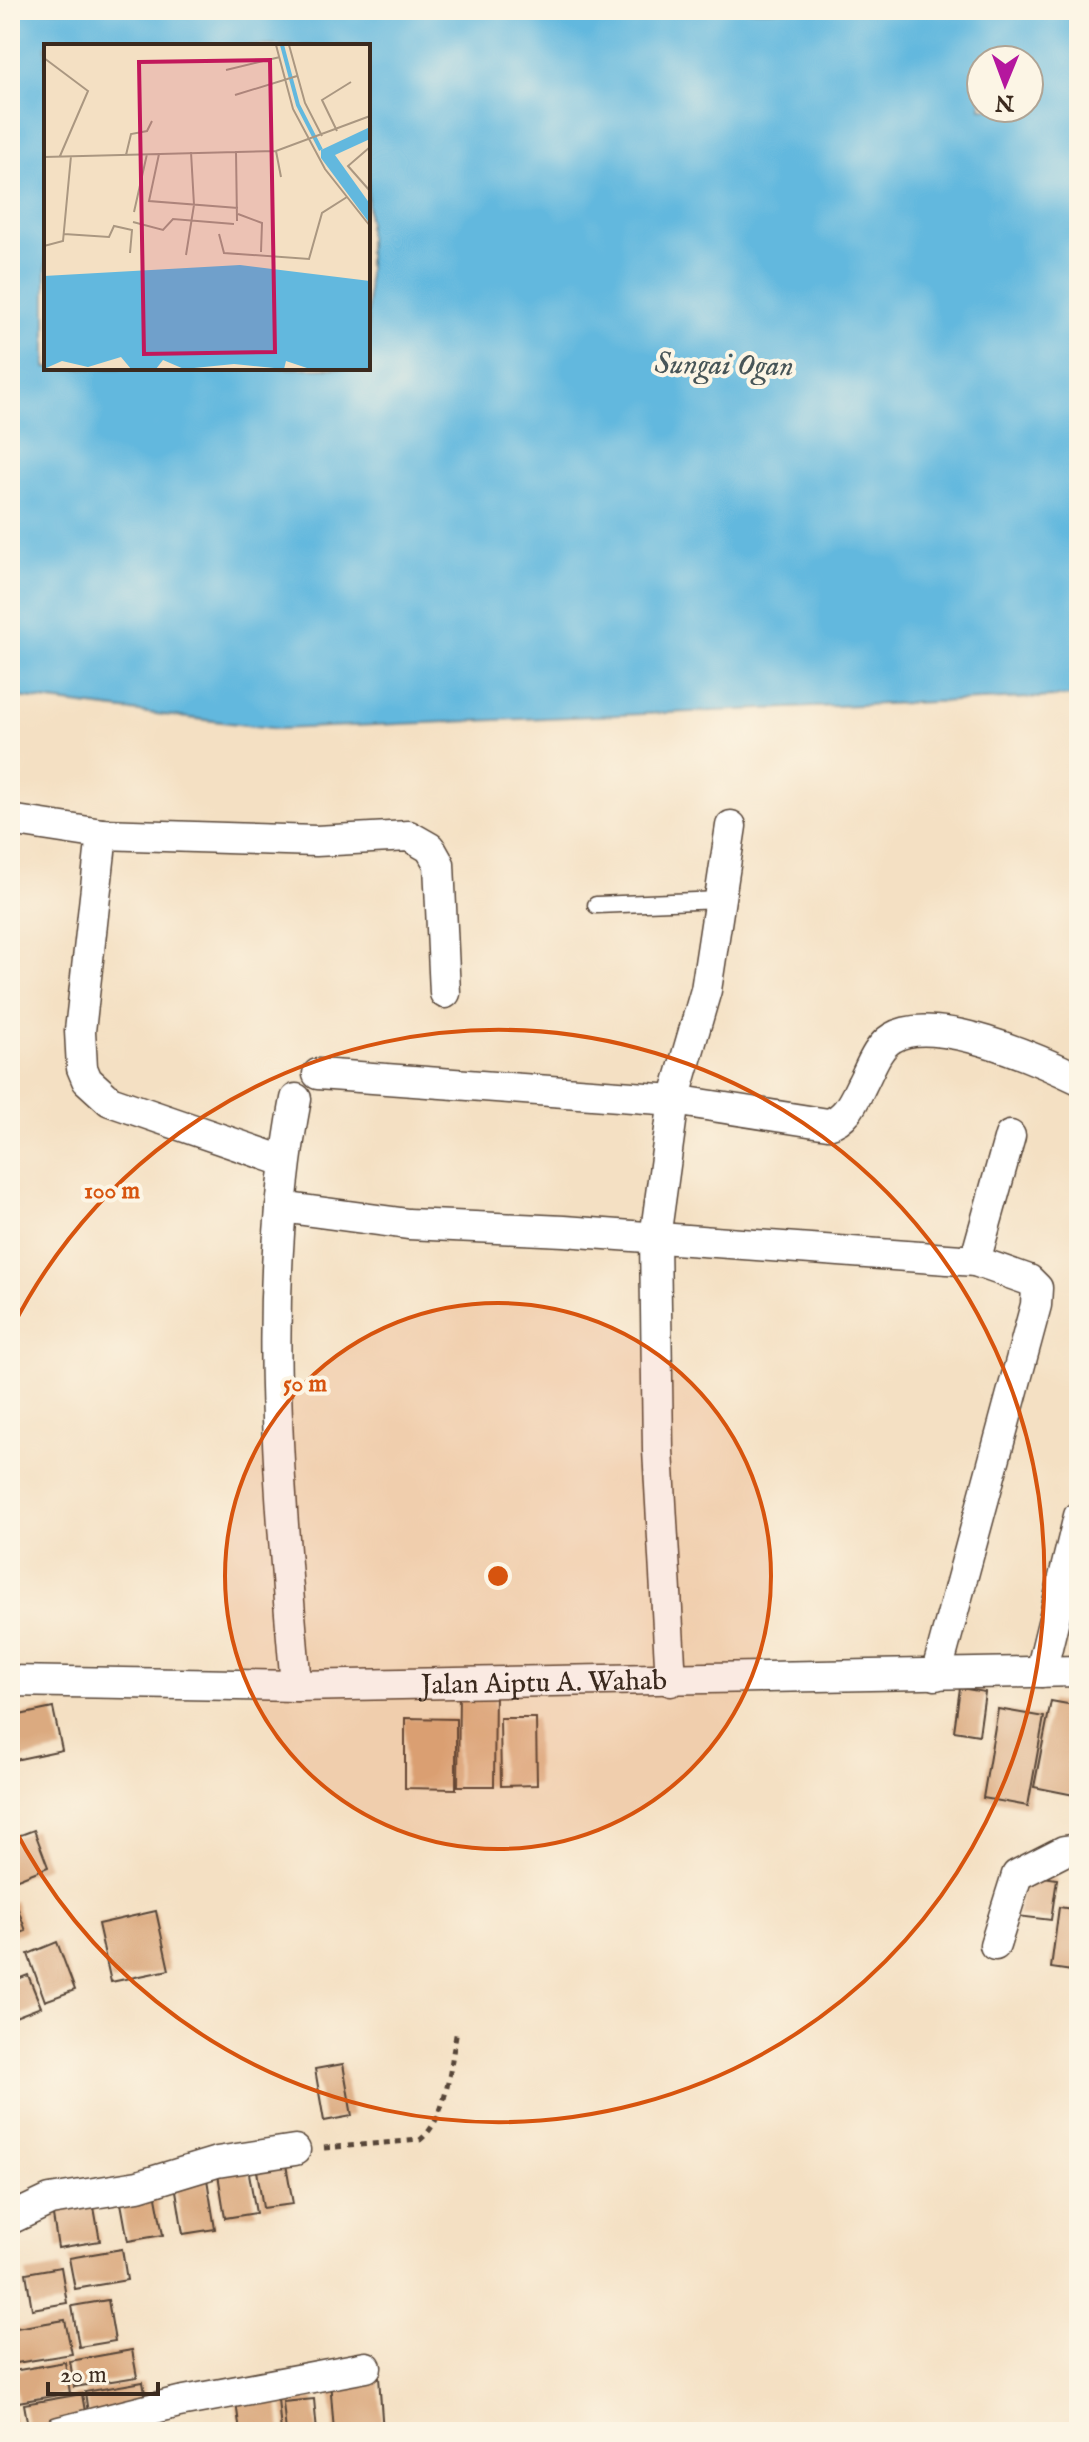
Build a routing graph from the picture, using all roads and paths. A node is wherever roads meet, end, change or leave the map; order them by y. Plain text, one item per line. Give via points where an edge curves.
1 (10, 820) edge
2 (731, 826) dead end
3 (102, 834) junction
4 (720, 900) junction
5 (596, 905) dead end
6 (445, 993) dead end
7 (318, 1074) dead end
8 (1079, 1079) edge
9 (296, 1099) dead end
10 (674, 1100) junction
11 (1010, 1136) dead end
12 (284, 1161) junction
13 (281, 1207) junction
14 (655, 1238) junction
15 (975, 1261) junction
16 (1079, 1516) edge
17 (1079, 1671) edge
18 (1041, 1672) junction
19 (936, 1675) junction
20 (10, 1681) edge
21 (671, 1681) junction
22 (296, 1686) junction
23 (1079, 1849) edge
24 (995, 1945) dead end
25 (457, 2030) dead end
26 (295, 2150) joint
27 (10, 2219) edge
28 (366, 2367) dead end
29 (59, 2432) edge

1 - 3 street
2 - 4 street
3 - 6 street via 316,841 409,836 430,848 439,864
3 - 12 street via 80,1031 87,1080 110,1101
4 - 5 lane
4 - 10 street via 706,990
7 - 10 street
8 - 10 street via 990,1041 914,1033 894,1037 882,1047 837,1122
9 - 12 street
10 - 14 street
11 - 15 street
12 - 13 street
13 - 14 street via 408,1224
13 - 22 street via 274,1341 278,1473
14 - 15 street
14 - 21 street via 658,1450
15 - 19 street via 1029,1280 1037,1288 1036,1305
16 - 18 street
17 - 18 street, Jalan Aiptu A. Wahab
18 - 19 street, Jalan Aiptu A. Wahab
19 - 21 street, Jalan Aiptu A. Wahab
20 - 22 street, Jalan Aiptu A. Wahab
21 - 22 street, Jalan Aiptu A. Wahab
23 - 24 street via 1017,1875
25 - 26 path via 440,2110 420,2140
26 - 27 street via 50,2200
28 - 29 street via 179,2402

